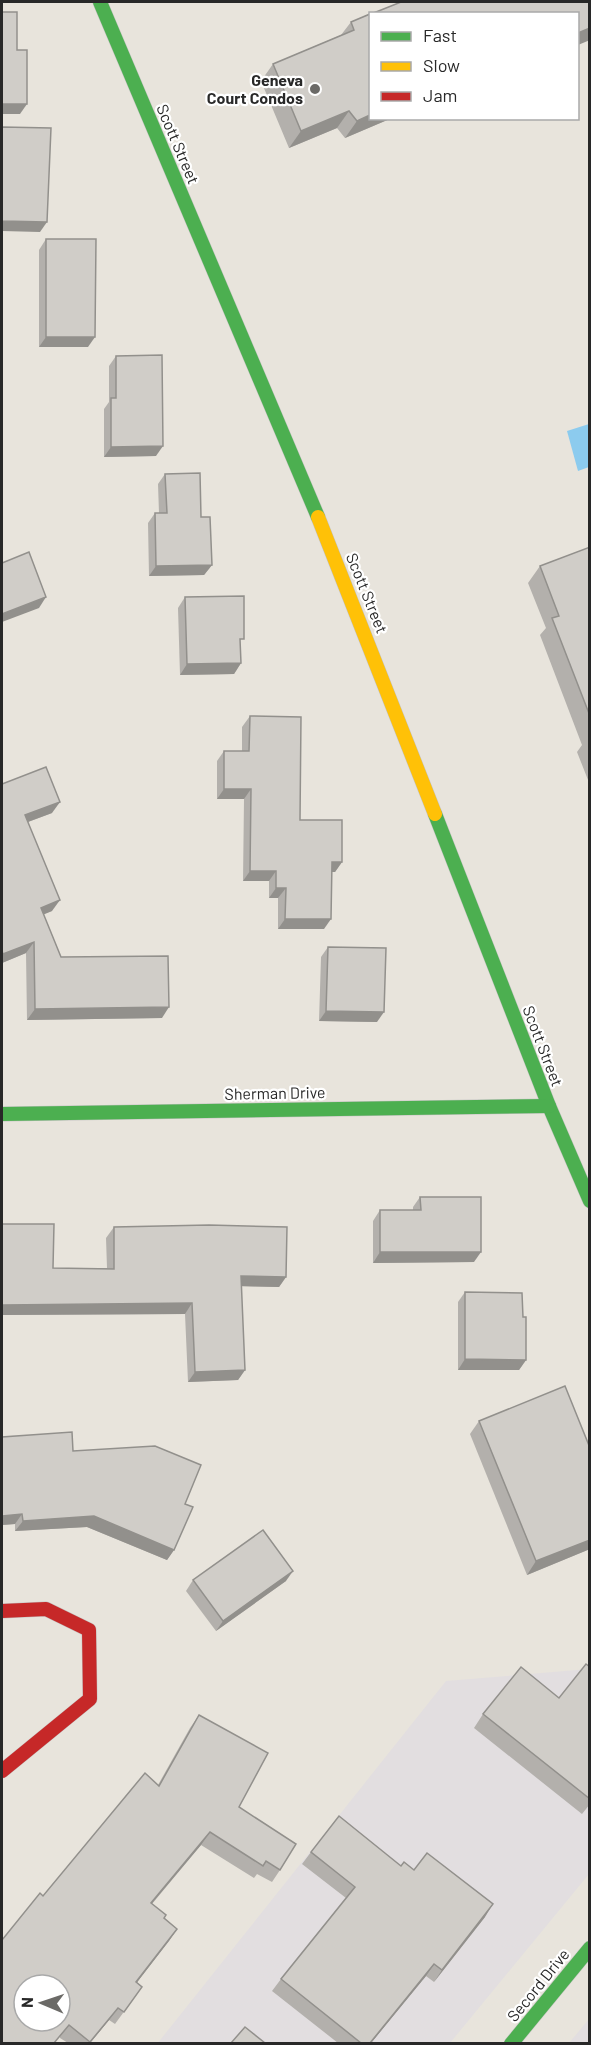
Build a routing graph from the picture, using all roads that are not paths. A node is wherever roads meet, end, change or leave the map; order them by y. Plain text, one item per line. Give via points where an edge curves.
1 (100, 2) edge
2 (549, 1106) junction
3 (2, 1113) edge
4 (590, 1201) edge
5 (2, 1611) edge
6 (2, 1771) edge
7 (590, 1948) edge
8 (511, 2043) edge

1 - 2 main road, Scott Street via 338,565
2 - 3 main road, Sherman Drive
2 - 4 main road, Scott Street
5 - 6 main road via 46,1609 89,1630 90,1699
7 - 8 main road, Secord Drive

